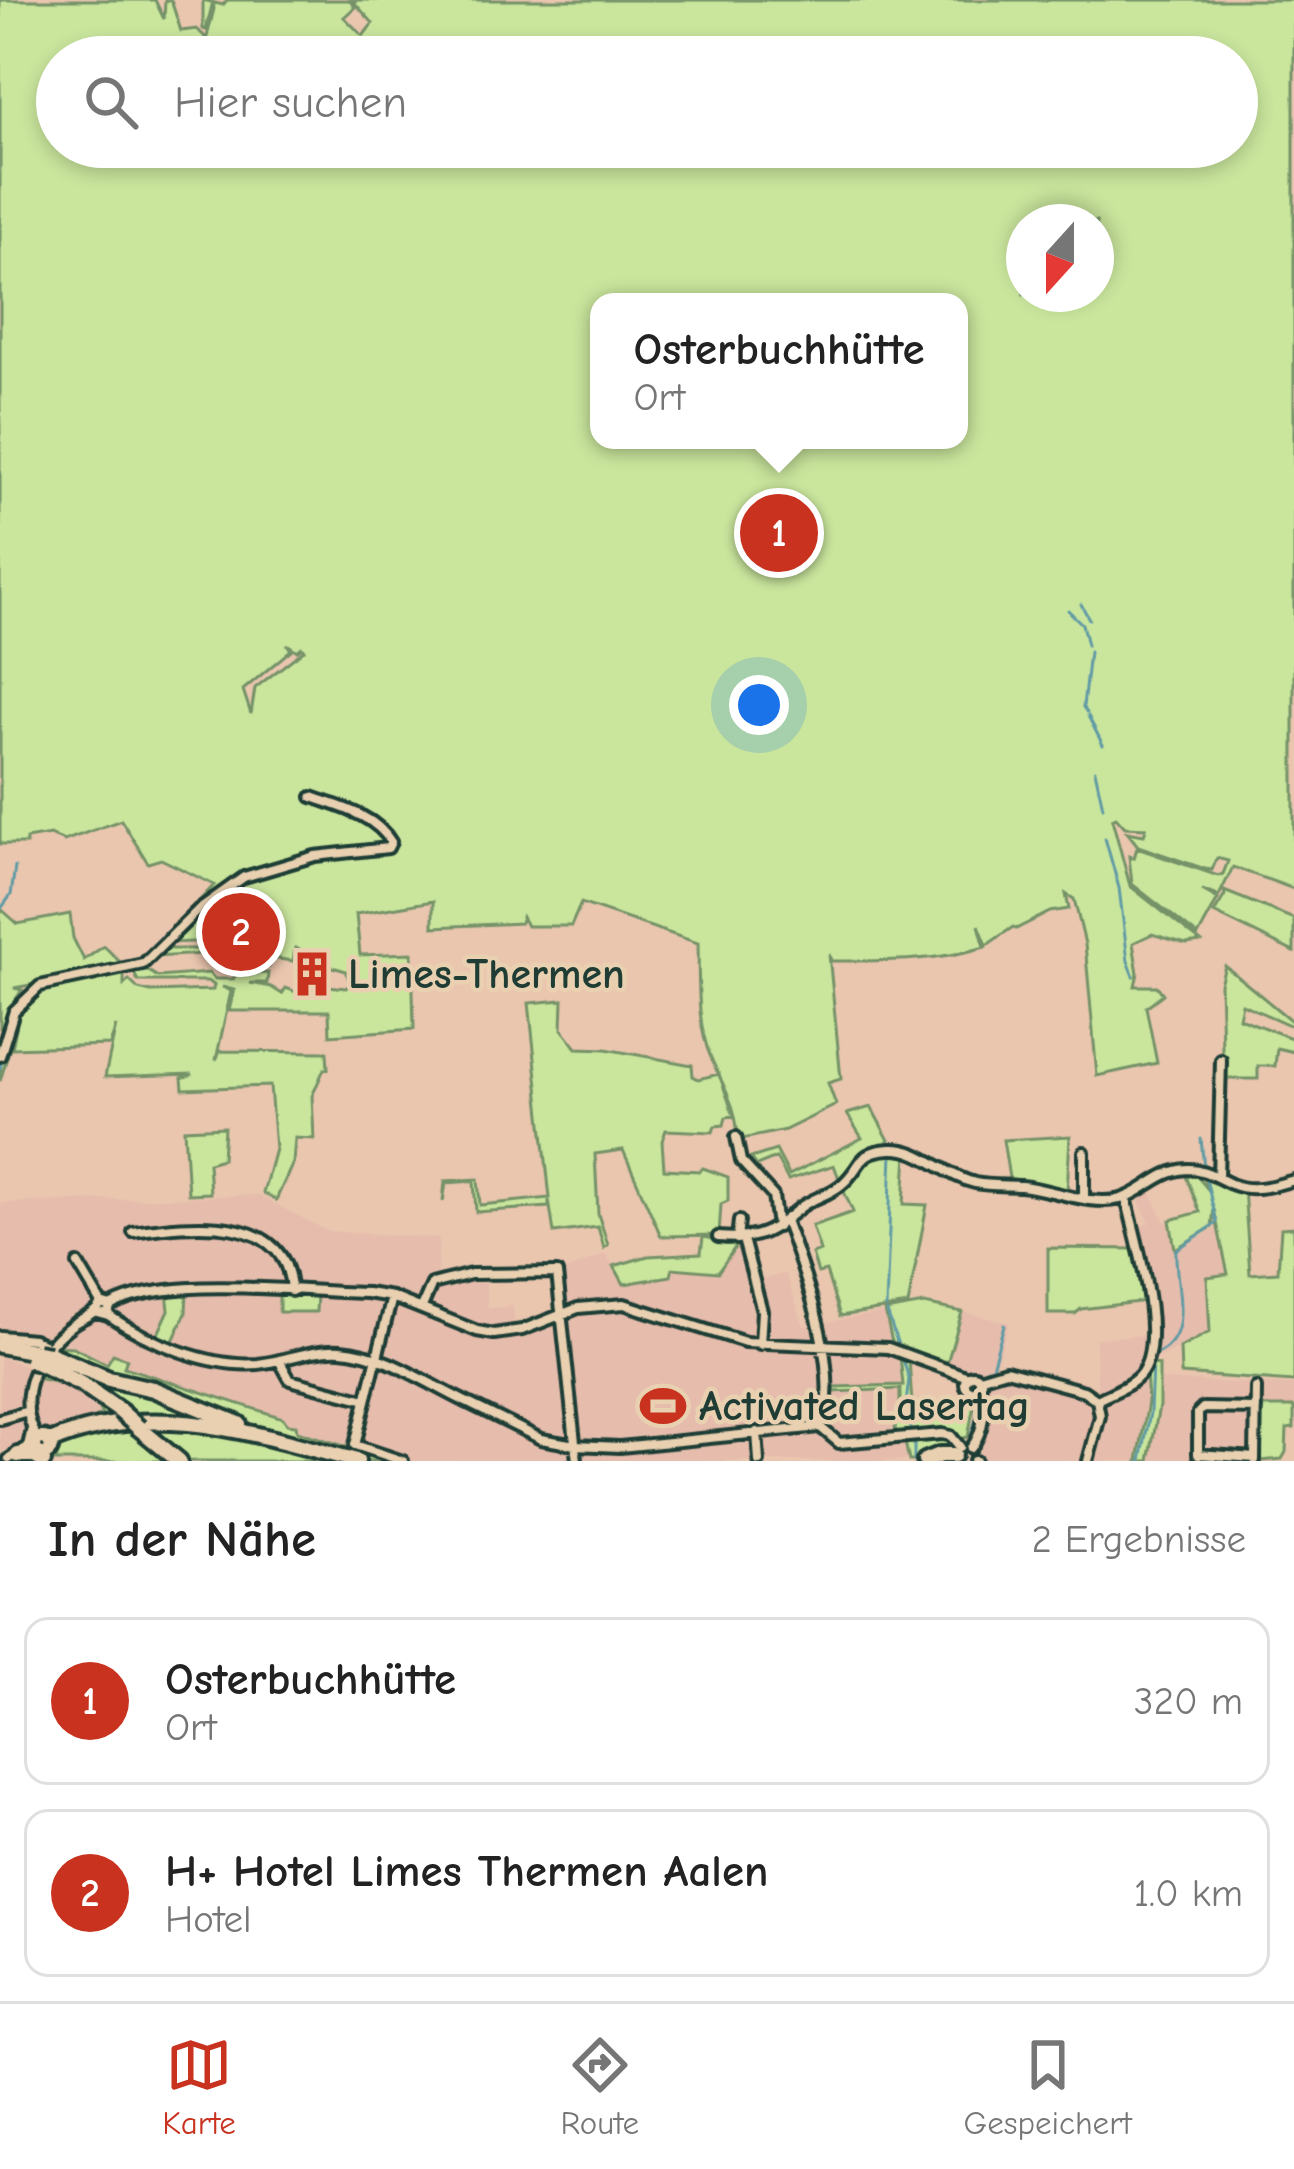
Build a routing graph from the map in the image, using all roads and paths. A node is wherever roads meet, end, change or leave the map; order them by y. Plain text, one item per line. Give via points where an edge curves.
1 (312, 797) dead end
2 (0, 1056) edge
3 (1221, 1060) dead end
4 (736, 1137) dead end
5 (1084, 1153) dead end
6 (1218, 1177) junction
7 (1294, 1180) edge
8 (1126, 1197) junction
9 (1084, 1198) junction
10 (740, 1221) dead end
11 (782, 1225) junction
12 (147, 1230) dead end
13 (718, 1237) dead end
14 (740, 1239) junction
15 (78, 1264) dead end
16 (291, 1291) junction
17 (392, 1297) junction
18 (422, 1307) junction
19 (104, 1309) junction
20 (561, 1314) junction
21 (0, 1336) edge
22 (760, 1344) junction
23 (0, 1348) edge
24 (824, 1348) junction
25 (42, 1356) junction
26 (376, 1358) junction
27 (279, 1360) junction
28 (73, 1362) junction
29 (978, 1383) junction
30 (1256, 1388) dead end
31 (366, 1400) junction
32 (1097, 1400) junction
33 (1256, 1408) junction
34 (118, 1409) junction
35 (28, 1411) junction
36 (0, 1419) edge
37 (188, 1422) junction
38 (820, 1427) junction
39 (757, 1432) junction
40 (278, 1439) junction
41 (575, 1444) junction
42 (43, 1449) edge
43 (960, 1453) edge
44 (356, 1454) edge
45 (10, 1458) edge
46 (172, 1459) edge
47 (1255, 1460) edge
48 (305, 1461) edge
49 (403, 1461) edge
50 (577, 1461) edge
51 (759, 1461) edge
52 (925, 1461) edge
53 (975, 1461) edge
54 (1088, 1461) edge

1 - 2 street via 364,818 386,833 388,848 316,856 236,882 143,964 50,981 14,1011
3 - 6 street
4 - 11 street via 741,1161 773,1196
5 - 9 street
6 - 7 street via 1253,1189
6 - 8 street via 1173,1171
8 - 9 street
8 - 32 street via 1151,1352 1138,1377
9 - 11 street via 977,1184 899,1149 864,1156 840,1186
10 - 14 street
11 - 14 street
11 - 24 street
12 - 16 street via 260,1236 280,1252
13 - 14 street
14 - 22 street via 762,1311
15 - 19 street
16 - 17 street
16 - 19 street via 165,1291
17 - 18 street
17 - 26 street
18 - 20 street via 494,1334
18 - 20 street via 432,1284 471,1274 557,1273
19 - 25 street via 75,1322
19 - 27 street via 208,1360
20 - 22 street via 624,1304
20 - 41 street
21 - 25 street via 33,1339
22 - 24 street
23 - 25 highway
24 - 29 street via 888,1348
24 - 38 street
25 - 28 highway
25 - 34 highway
25 - 35 street
26 - 27 street via 321,1350
26 - 31 street
26 - 41 street via 541,1439
27 - 31 street via 290,1380
28 - 34 highway
28 - 40 highway
29 - 32 street via 1006,1370
29 - 43 street via 979,1437
30 - 33 street
31 - 44 street
32 - 54 street
33 - 47 street
33 - 47 street via 1198,1413 1198,1454
34 - 46 highway, bridge
35 - 36 street
35 - 42 street
37 - 40 highway
37 - 42 highway via 137,1420
37 - 48 highway
38 - 39 street
38 - 43 street via 839,1443 942,1434
39 - 41 street
39 - 51 street
40 - 44 highway
41 - 50 street
42 - 45 highway
42 - 45 street via 30,1444
43 - 52 highway
43 - 53 street
44 - 49 street

